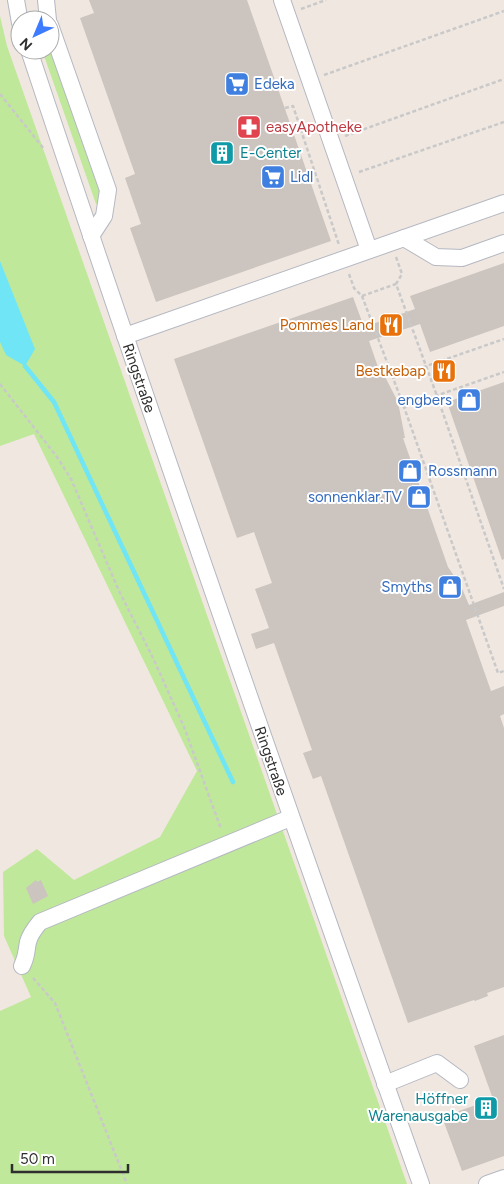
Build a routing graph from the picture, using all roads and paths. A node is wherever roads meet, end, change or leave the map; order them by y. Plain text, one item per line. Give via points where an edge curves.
1 (326, 0) edge
2 (284, 7) edge
3 (504, 11) edge
4 (60, 53) edge
5 (32, 60) edge
6 (504, 79) edge
7 (310, 80) junction
8 (0, 94) edge
9 (504, 122) edge
10 (332, 140) junction
11 (64, 155) junction
12 (345, 177) junction
13 (504, 203) edge
14 (91, 236) junction
15 (398, 240) junction
16 (504, 243) edge
17 (369, 250) junction
18 (396, 284) junction
19 (362, 296) dead end
20 (125, 336) junction
21 (504, 339) edge
22 (427, 366) junction
23 (504, 372) edge
24 (392, 378) dead end
25 (0, 384) edge
26 (437, 396) junction
27 (504, 589) edge
28 (504, 671) edge
29 (290, 818) junction
30 (226, 845) junction
31 (22, 966) joint
32 (460, 1080) dead end
33 (386, 1084) junction
34 (504, 1178) edge
35 (127, 1184) edge
36 (421, 1184) edge
37 (487, 1184) edge

1 - 2 path
2 - 7 street
3 - 7 path
4 - 14 street via 108,190 104,216
5 - 11 street, Ringstraße
6 - 10 path
7 - 10 street
8 - 11 path via 49,155
9 - 12 path
10 - 12 street
11 - 14 street, Ringstraße
12 - 17 street
13 - 15 street, Ringstraße
14 - 20 street, Ringstraße
15 - 16 street via 436,257 462,258
15 - 17 street, Ringstraße
15 - 18 path via 402,274
17 - 20 street, Ringstraße
18 - 19 path
18 - 22 path
20 - 29 street, Ringstraße
21 - 22 path
22 - 24 path
22 - 26 path
23 - 26 path
25 - 30 path via 71,479 119,591 184,727
26 - 27 path
26 - 28 path via 404,408 498,673
29 - 30 street
29 - 33 street, Ringstraße
30 - 31 street via 40,922 28,942 27,957
31 - 35 path via 55,1003
32 - 33 street via 437,1063
33 - 36 street, Ringstraße
34 - 37 street

